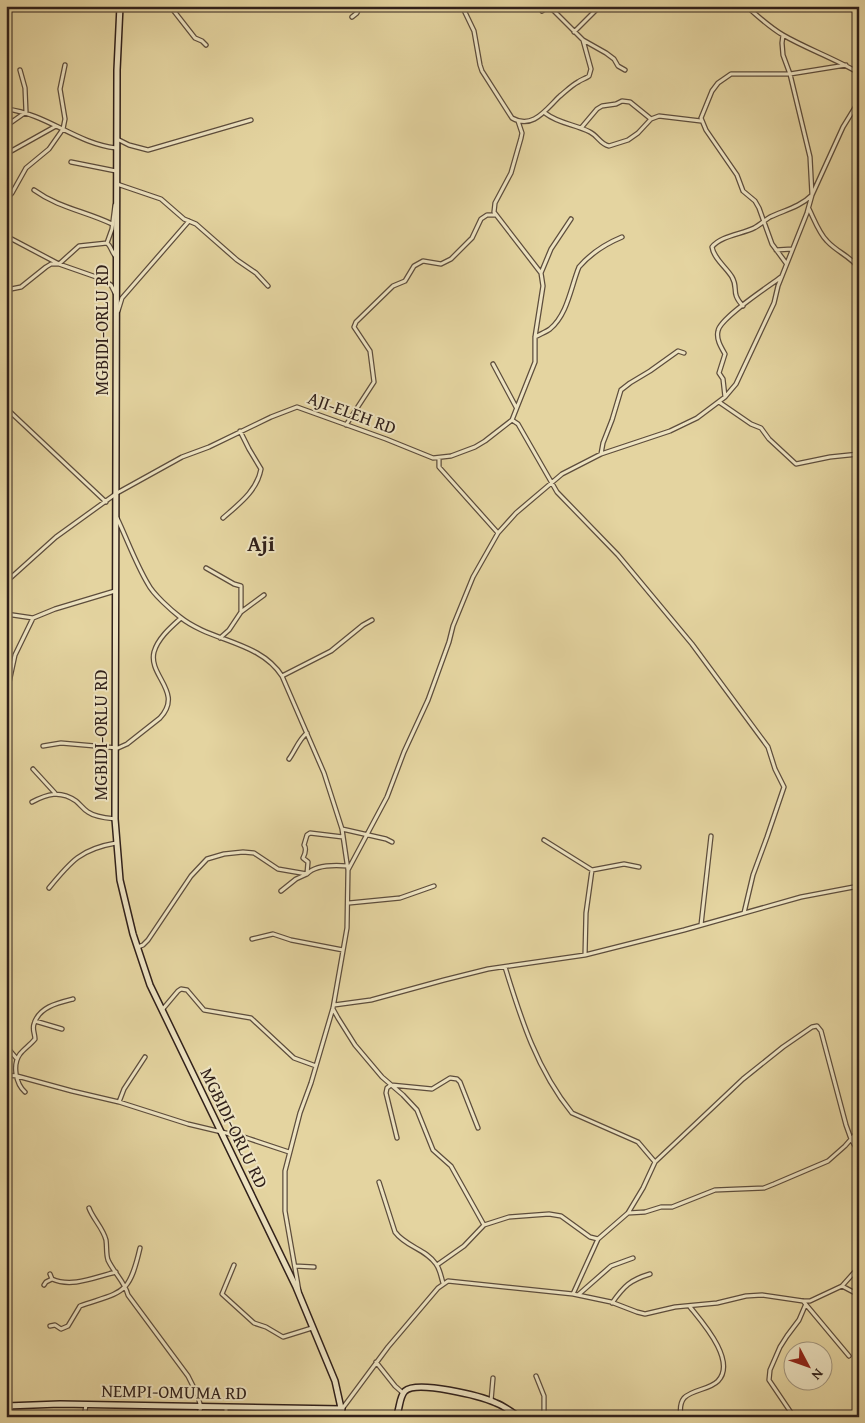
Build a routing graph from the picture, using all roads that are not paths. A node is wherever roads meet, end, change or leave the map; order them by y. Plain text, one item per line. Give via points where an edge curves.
1 (120, 6) edge
2 (170, 6) edge
3 (360, 6) edge
4 (462, 6) edge
5 (600, 6) edge
6 (746, 6) edge
7 (542, 11) dead end
8 (352, 17) dead end
9 (574, 32) junction
10 (783, 34) junction
11 (583, 40) junction
12 (206, 45) dead end
13 (65, 65) dead end
14 (846, 66) junction
15 (20, 70) dead end
16 (625, 70) dead end
17 (859, 73) edge
18 (790, 74) junction
19 (859, 101) edge
20 (6, 109) edge
21 (859, 109) edge
22 (26, 112) junction
23 (852, 112) junction
24 (545, 113) junction
25 (651, 119) junction
26 (251, 120) dead end
27 (517, 121) junction
28 (701, 121) junction
29 (6, 126) edge
30 (57, 126) junction
31 (581, 128) junction
32 (63, 129) junction
33 (117, 139) junction
34 (117, 148) junction
35 (6, 154) edge
36 (70, 162) dead end
37 (117, 171) junction
38 (117, 184) junction
39 (34, 190) dead end
40 (117, 194) junction
41 (812, 196) junction
42 (6, 198) edge
43 (808, 209) junction
44 (495, 215) junction
45 (571, 219) dead end
46 (189, 221) junction
47 (764, 222) junction
48 (112, 224) junction
49 (6, 236) edge
50 (622, 237) dead end
51 (106, 243) junction
52 (792, 249) junction
53 (776, 250) junction
54 (116, 258) junction
55 (59, 264) junction
56 (786, 264) junction
57 (859, 268) edge
58 (541, 273) junction
59 (781, 276) junction
60 (268, 286) dead end
61 (6, 290) edge
62 (116, 296) junction
63 (743, 306) junction
64 (116, 319) junction
65 (535, 337) junction
66 (684, 353) dead end
67 (493, 364) dead end
68 (725, 397) junction
69 (719, 402) junction
70 (6, 408) edge
71 (516, 408) junction
72 (512, 420) junction
73 (346, 424) junction
74 (240, 431) junction
75 (601, 454) junction
76 (859, 454) edge
77 (438, 458) junction
78 (551, 482) junction
79 (117, 493) junction
80 (106, 502) junction
81 (117, 517) junction
82 (223, 518) dead end
83 (498, 533) junction
84 (206, 568) dead end
85 (6, 582) edge
86 (115, 591) junction
87 (264, 595) dead end
88 (242, 612) junction
89 (6, 614) edge
90 (33, 618) junction
91 (181, 618) junction
92 (372, 620) dead end
93 (220, 638) junction
94 (282, 676) junction
95 (7, 692) edge
96 (307, 733) junction
97 (43, 746) dead end
98 (115, 748) junction
99 (289, 759) dead end
100 (33, 769) dead end
101 (55, 793) junction
102 (32, 802) dead end
103 (115, 820) junction
104 (342, 829) junction
105 (367, 836) junction
106 (711, 836) dead end
107 (343, 837) junction
108 (544, 840) dead end
109 (392, 842) dead end
110 (116, 843) junction
111 (639, 867) dead end
112 (348, 868) junction
113 (592, 870) junction
114 (307, 874) junction
115 (434, 886) dead end
116 (859, 886) edge
117 (49, 888) dead end
118 (281, 891) dead end
119 (349, 903) junction
120 (744, 913) junction
121 (701, 925) junction
122 (252, 939) dead end
123 (138, 947) junction
124 (343, 950) junction
125 (585, 955) junction
126 (505, 967) junction
127 (72, 999) dead end
128 (334, 1006) junction
129 (162, 1010) junction
130 (35, 1021) junction
131 (62, 1029) dead end
132 (6, 1046) edge
133 (145, 1057) dead end
134 (18, 1059) junction
135 (316, 1066) junction
136 (6, 1075) edge
137 (17, 1076) junction
138 (391, 1085) junction
139 (25, 1092) dead end
140 (119, 1102) junction
141 (478, 1128) dead end
142 (859, 1130) edge
143 (222, 1133) junction
144 (397, 1138) dead end
145 (851, 1139) junction
146 (289, 1152) junction
147 (859, 1153) edge
148 (655, 1162) junction
149 (379, 1182) dead end
150 (89, 1208) dead end
151 (628, 1213) junction
152 (484, 1225) junction
153 (598, 1239) junction
154 (140, 1248) dead end
155 (633, 1258) dead end
156 (234, 1265) dead end
157 (437, 1265) junction
158 (295, 1266) junction
159 (314, 1267) dead end
160 (859, 1267) edge
161 (116, 1272) junction
162 (50, 1274) dead end
163 (650, 1274) dead end
164 (52, 1279) junction
165 (443, 1283) junction
166 (44, 1285) dead end
167 (842, 1286) junction
168 (126, 1287) junction
169 (576, 1295) junction
170 (858, 1295) edge
171 (300, 1296) junction
172 (802, 1302) junction
173 (612, 1303) junction
174 (805, 1306) junction
175 (689, 1307) junction
176 (50, 1326) dead end
177 (313, 1328) junction
178 (849, 1356) dead end
179 (376, 1362) junction
180 (536, 1376) dead end
181 (493, 1378) dead end
182 (403, 1393) junction
183 (491, 1401) junction
184 (86, 1405) junction
185 (6, 1406) edge
186 (201, 1407) junction
187 (226, 1407) junction
188 (342, 1409) junction
189 (84, 1417) edge
190 (198, 1417) edge
191 (226, 1417) edge
192 (343, 1417) edge
193 (396, 1417) edge
194 (519, 1417) edge
195 (544, 1417) edge
196 (681, 1417) edge
197 (794, 1417) edge

1 - 33 main road, MGBIDI-ORLU RD
2 - 12 street via 194,38
3 - 8 street
4 - 27 street via 474,31 482,71
5 - 9 street
6 - 10 street
7 - 9 street via 546,8 553,10
9 - 11 street
10 - 14 street
10 - 18 street via 783,55
11 - 16 street via 610,56
11 - 24 street via 591,69 589,76 577,82
13 - 32 street via 60,89 65,119
14 - 17 street
14 - 18 street
15 - 22 street
18 - 28 street via 731,74 712,91
18 - 41 street via 810,158
19 - 23 street
20 - 22 street
21 - 23 street
22 - 29 street
22 - 30 street
23 - 41 street
24 - 27 street via 528,122
24 - 31 street via 559,122
25 - 28 street via 666,116
25 - 31 street via 628,140 609,146
25 - 31 street via 630,102 622,101 597,109
26 - 33 street via 148,150
27 - 44 street via 521,138 511,172 495,203
28 - 47 street via 737,175 743,191 759,208
30 - 32 street
30 - 35 street
32 - 34 street via 92,143
32 - 42 street via 48,149 26,168
33 - 34 main road, MGBIDI-ORLU RD
34 - 37 main road, MGBIDI-ORLU RD
36 - 37 street
37 - 38 main road, MGBIDI-ORLU RD
38 - 40 main road, MGBIDI-ORLU RD
38 - 46 street via 161,199
39 - 48 street via 48,201
40 - 48 street
40 - 54 main road, MGBIDI-ORLU RD
41 - 43 street
41 - 47 street
43 - 52 street
43 - 57 street via 826,240
44 - 58 street
44 - 73 street via 481,219 472,238 451,260 441,264 423,262 414,266 405,281 393,286 356,322 354,328 370,351 374,382
45 - 58 street via 551,249
46 - 60 street
46 - 64 street via 122,298
47 - 53 street
47 - 63 street via 712,247 731,275 735,298
48 - 51 street
49 - 55 street
50 - 65 street via 600,247 579,266 563,311 549,329
51 - 54 street
51 - 55 street via 79,246
52 - 53 street
52 - 56 street
53 - 56 street
54 - 62 main road, MGBIDI-ORLU RD
55 - 61 street via 46,268 21,286
55 - 62 street via 99,278 111,285
56 - 59 street
58 - 65 street via 544,286
59 - 63 street
59 - 68 street via 763,328 736,384
62 - 64 main road, MGBIDI-ORLU RD
63 - 68 street via 721,324 717,334 725,354 719,373
64 - 79 main road, MGBIDI-ORLU RD
65 - 71 street via 535,362
66 - 75 street via 678,352 621,390
67 - 71 street
68 - 69 street
69 - 75 street via 697,418 670,431
69 - 76 street via 761,428 769,440 796,464
70 - 80 street
71 - 72 street
72 - 77 street via 475,447
72 - 78 street via 518,424
73 - 74 street, AJI-ELEH RD via 296,407
73 - 77 street, AJI-ELEH RD
74 - 79 street, AJI-ELEH RD via 209,448 174,461
74 - 82 street via 261,469 250,493
75 - 78 street
77 - 83 street via 439,467
78 - 83 street
78 - 120 street via 618,555 692,644 768,747 784,788 753,875
79 - 80 street, AJI-ELEH RD
79 - 81 main road, MGBIDI-ORLU RD
80 - 85 street, AJI-ELEH RD via 56,537
81 - 86 main road, MGBIDI-ORLU RD
81 - 91 street via 148,586
83 - 105 street via 473,577 428,700 388,797
84 - 88 street via 241,586
86 - 90 street
86 - 98 main road, MGBIDI-ORLU RD
87 - 88 street
88 - 93 street
89 - 90 street
90 - 95 street via 15,655
91 - 93 street
91 - 98 street via 161,638 154,651 154,664 169,697 165,713 127,744
92 - 94 street via 331,651
93 - 94 street via 254,650 276,667
94 - 96 street
96 - 99 street
96 - 104 street
97 - 98 street via 61,743
98 - 103 main road, MGBIDI-ORLU RD
100 - 101 street
101 - 102 street
101 - 103 street via 68,796 88,812
103 - 110 main road, MGBIDI-ORLU RD
104 - 105 street
104 - 107 street
105 - 109 street
105 - 112 street
106 - 121 street
107 - 112 street
107 - 114 street via 310,833 307,836 303,858 308,862
108 - 113 street
110 - 117 street via 97,846 83,854 69,864
110 - 123 main road, MGBIDI-ORLU RD via 120,880
111 - 113 street via 624,864
112 - 114 street via 333,865
112 - 119 street
113 - 125 street
114 - 118 street
114 - 123 street via 278,869 254,853 224,854 207,859 190,876 148,940
115 - 119 street via 400,898
116 - 120 street via 801,897
119 - 124 street
120 - 121 street
121 - 125 street
122 - 124 street via 273,934
123 - 129 main road, MGBIDI-ORLU RD
124 - 128 street
125 - 126 street
126 - 128 street
126 - 148 street via 523,1026 538,1060 565,1105 572,1113 638,1142
127 - 130 street via 41,1011
128 - 135 street
128 - 138 street via 355,1045
129 - 135 street via 178,991 187,990 204,1010 251,1018 294,1058
129 - 143 main road, MGBIDI-ORLU RD
130 - 131 street
130 - 134 street via 34,1040
132 - 134 street
133 - 140 street
134 - 137 street
135 - 146 street
136 - 137 street
137 - 139 street via 18,1084
137 - 140 street
138 - 141 street via 432,1089 450,1078 457,1078
138 - 144 street via 386,1093
138 - 152 street via 417,1110 433,1150 451,1166
140 - 143 street
142 - 145 street
143 - 146 street
143 - 171 main road, MGBIDI-ORLU RD
145 - 147 street
145 - 148 street via 823,1037 819,1027 815,1026 743,1079
145 - 151 street via 828,1161 769,1186 715,1190 679,1206
146 - 158 street via 285,1171 285,1211
148 - 151 street
149 - 157 street via 395,1232
150 - 161 street via 106,1240 108,1258
151 - 153 street
152 - 153 street via 509,1217 549,1214 561,1216 590,1237
152 - 157 street via 464,1246
153 - 169 street
154 - 168 street
155 - 169 street via 611,1266
156 - 177 street via 222,1294 254,1323 283,1337
157 - 165 street
158 - 159 street
158 - 171 street
160 - 167 street
161 - 164 street via 79,1282
161 - 168 street
162 - 164 street
163 - 173 street via 624,1287
164 - 166 street
165 - 169 street
165 - 179 street
167 - 170 street
167 - 172 street
168 - 176 street via 113,1296 80,1306 68,1326 61,1329
168 - 186 street via 138,1310 188,1376
169 - 173 street
171 - 177 main road, MGBIDI-ORLU RD
172 - 174 street
172 - 175 street via 762,1295
173 - 175 street via 645,1314
174 - 178 street
174 - 197 street via 780,1347 769,1380
175 - 196 street via 718,1345 722,1373 712,1385 684,1398
177 - 188 main road, MGBIDI-ORLU RD via 333,1375
179 - 182 street
179 - 188 street
180 - 195 street via 544,1396
181 - 183 street
182 - 183 main road via 432,1388
182 - 193 main road
183 - 194 main road
184 - 185 main road, NEMPI-OMUMA RD
184 - 186 main road, NEMPI-OMUMA RD
184 - 189 street
186 - 187 main road, NEMPI-OMUMA RD
186 - 190 street
187 - 188 main road, NEMPI-OMUMA RD
187 - 191 street
188 - 192 main road, MGBIDI-ORLU RD

